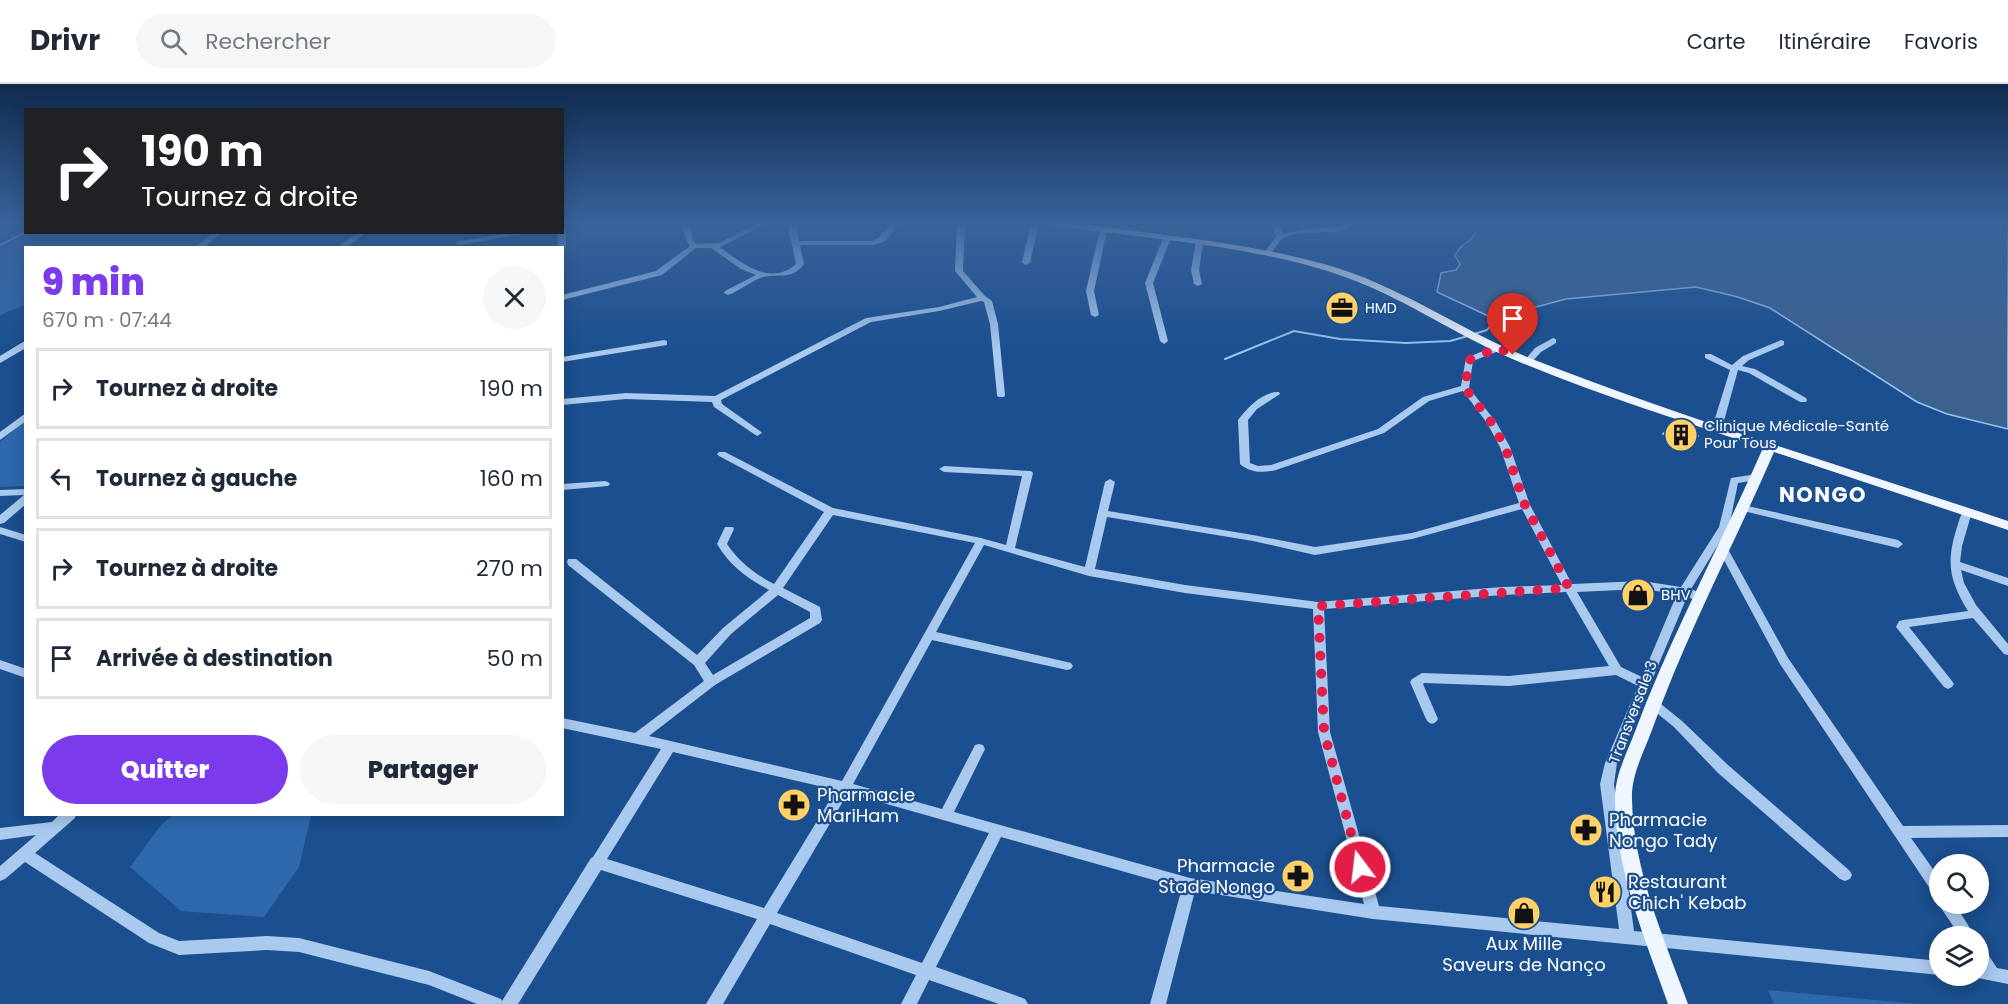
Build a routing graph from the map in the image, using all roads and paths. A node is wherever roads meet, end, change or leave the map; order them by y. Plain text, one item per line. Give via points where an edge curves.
1 (669, 265) edge
2 (738, 265) edge
3 (800, 265) edge
4 (959, 265) edge
5 (1095, 265) edge
6 (1156, 265) edge
7 (1196, 265) edge
8 (1317, 265) edge
9 (760, 276) junction
10 (1198, 284) dead end
11 (728, 293) dead end
12 (564, 297) edge
13 (982, 298) junction
14 (1095, 315) dead end
15 (1164, 341) dead end
16 (1553, 341) dead end
17 (664, 343) dead end
18 (1781, 344) dead end
19 (24, 345) edge
20 (1498, 348) junction
21 (1708, 357) dead end
22 (0, 360) edge
23 (564, 360) edge
24 (1528, 361) junction
25 (1735, 368) junction
26 (1465, 388) junction
27 (1276, 394) dead end
28 (1002, 395) dead end
29 (717, 399) junction
30 (1803, 400) dead end
31 (564, 402) edge
32 (24, 418) edge
33 (1717, 428) junction
34 (757, 433) dead end
35 (0, 437) edge
36 (1770, 446) junction
37 (722, 454) dead end
38 (944, 469) dead end
39 (1757, 477) junction
40 (1110, 482) dead end
41 (605, 484) dead end
42 (564, 487) edge
43 (24, 492) edge
44 (0, 493) edge
45 (24, 500) edge
46 (1525, 505) junction
47 (1743, 508) junction
48 (830, 511) junction
49 (1967, 512) junction
50 (1103, 513) junction
51 (0, 521) edge
52 (2008, 526) edge
53 (729, 529) dead end
54 (0, 530) edge
55 (24, 537) edge
56 (981, 541) junction
57 (1899, 544) dead end
58 (1010, 548) junction
59 (1724, 551) junction
60 (572, 562) dead end
61 (1955, 564) junction
62 (1089, 572) junction
63 (2008, 582) edge
64 (1569, 588) junction
65 (775, 591) junction
66 (1684, 591) junction
67 (1701, 598) junction
68 (1318, 606) junction
69 (1974, 614) junction
70 (930, 635) junction
71 (2008, 651) edge
72 (698, 662) junction
73 (0, 664) edge
74 (1067, 666) dead end
75 (1617, 670) junction
76 (24, 673) edge
77 (711, 682) junction
78 (1645, 684) junction
79 (1948, 684) dead end
80 (1652, 703) junction
81 (1432, 719) dead end
82 (564, 723) edge
83 (637, 738) junction
84 (670, 746) junction
85 (979, 749) dead end
86 (845, 787) junction
87 (946, 815) junction
88 (68, 816) edge
89 (55, 827) junction
90 (998, 830) junction
91 (2008, 831) edge
92 (1900, 832) junction
93 (0, 834) edge
94 (24, 854) junction
95 (596, 862) junction
96 (0, 875) edge
97 (1845, 875) dead end
98 (1929, 876) edge
99 (1190, 884) junction
100 (1373, 912) junction
101 (767, 916) junction
102 (1627, 936) junction
103 (1655, 938) junction
104 (1929, 967) edge
105 (926, 972) junction
106 (1989, 973) edge
107 (2008, 976) edge
108 (496, 1004) edge
109 (509, 1004) edge
110 (714, 1004) edge
111 (909, 1004) edge
112 (1020, 1004) edge
113 (1158, 1004) edge
114 (1678, 1004) edge

1 - 12 street via 659,273
2 - 9 street
3 - 9 street via 784,273
4 - 13 street via 959,271
5 - 14 street via 1089,291
6 - 15 street via 1149,283
7 - 10 street
8 - 20 main road via 1362,279
9 - 11 street
13 - 28 street via 988,301 994,324
13 - 29 street via 868,320
16 - 24 street
17 - 23 street
18 - 25 street via 1746,358
19 - 22 street
20 - 24 main road
20 - 26 street via 1469,360
21 - 25 street
24 - 33 main road
25 - 30 street via 1752,371
25 - 33 street
26 - 27 street via 1426,399 1381,431 1273,468 1251,468 1245,464 1243,420 1254,407
26 - 46 street via 1505,447
29 - 31 street via 626,396
29 - 34 street via 717,405
32 - 35 street
33 - 36 main road
36 - 39 main road, Transversale 3
36 - 49 main road
37 - 48 street
38 - 58 street via 1028,473
39 - 47 main road, Transversale 3
39 - 66 street via 1734,480 1724,527
40 - 50 street
41 - 42 street
43 - 44 street
45 - 51 street
46 - 50 street via 1412,536 1315,551
46 - 64 street
47 - 57 street
47 - 59 main road, Transversale 3
48 - 56 street
48 - 65 street
49 - 52 main road
49 - 61 street
50 - 62 street
53 - 65 street via 722,544 728,557
54 - 55 street
56 - 58 street
56 - 70 street
58 - 62 street
59 - 67 main road, Transversale 3
59 - 92 street via 1784,661
60 - 72 street
61 - 63 street
61 - 69 street via 1956,576
62 - 68 street
64 - 66 street via 1642,585
64 - 68 street
64 - 75 street
65 - 72 street via 727,631
65 - 77 street via 816,610 816,620
66 - 67 street
66 - 78 street
67 - 80 main road, Transversale 3
68 - 100 street via 1324,732
69 - 71 street
69 - 79 street via 1903,624
70 - 74 street
70 - 86 street
72 - 77 street
73 - 76 street
75 - 78 street
75 - 81 street via 1509,681 1422,678 1416,682
77 - 83 street
78 - 102 street via 1611,763 1607,784
80 - 97 street
80 - 103 main road, Transversale 3 via 1623,797 1631,862
82 - 83 street
83 - 84 street
84 - 86 street
84 - 95 street
85 - 87 street
86 - 87 street
86 - 101 street
87 - 90 street
88 - 89 street
89 - 93 street
89 - 94 street
90 - 99 street
90 - 105 street
91 - 92 street
92 - 98 street
94 - 96 street
94 - 108 street via 154,938 179,948 267,942 299,945 429,978
95 - 101 street
95 - 109 street
99 - 100 street
99 - 113 street
100 - 102 street
101 - 105 street
101 - 110 street
102 - 103 street
103 - 104 street
103 - 114 main road, Transversale 3
105 - 111 street
105 - 112 street
106 - 107 street

